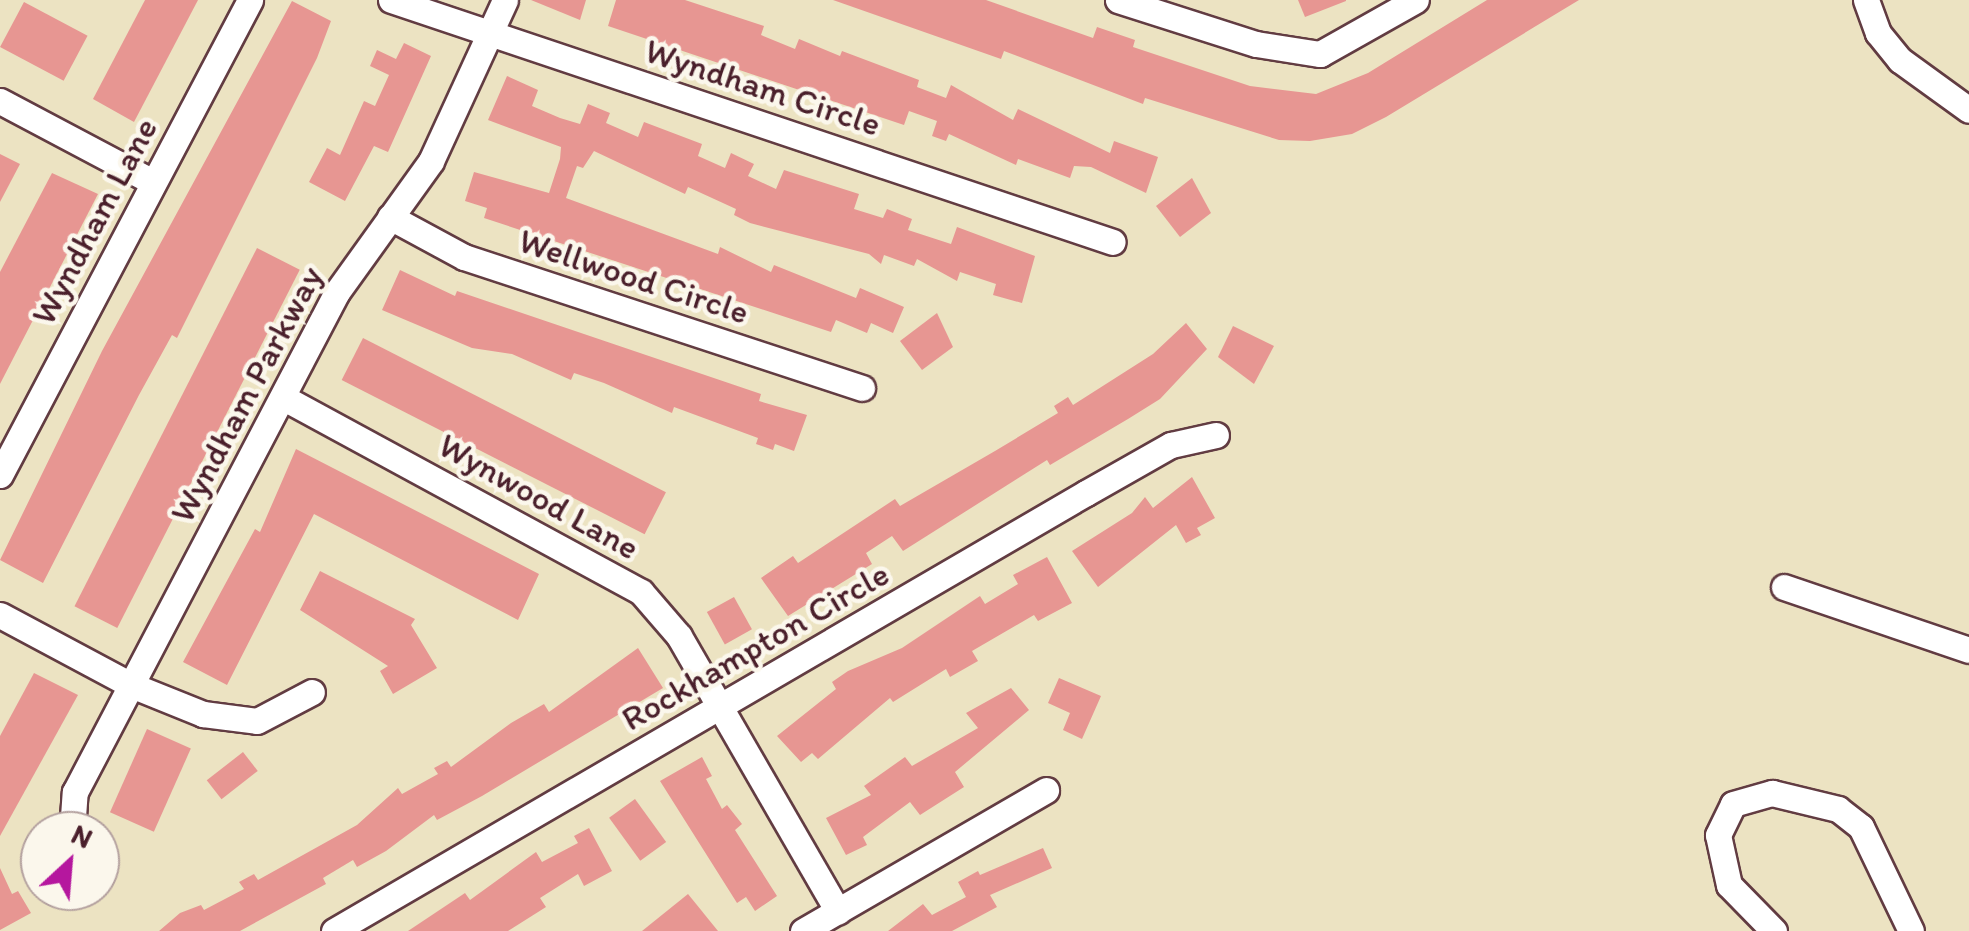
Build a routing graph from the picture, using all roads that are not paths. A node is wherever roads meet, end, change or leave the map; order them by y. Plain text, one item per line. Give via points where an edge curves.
1 (250, 0) edge
2 (392, 0) edge
3 (505, 0) edge
4 (1118, 0) edge
5 (1416, 0) edge
6 (1866, 0) edge
7 (489, 34) junction
8 (0, 101) edge
9 (1969, 110) edge
10 (153, 182) junction
11 (390, 217) junction
12 (1113, 242) dead end
13 (862, 388) dead end
14 (284, 398) junction
15 (1216, 435) dead end
16 (0, 474) edge
17 (1784, 587) dead end
18 (0, 615) edge
19 (1969, 650) edge
20 (132, 685) junction
21 (312, 692) dead end
22 (717, 708) junction
23 (1046, 790) dead end
24 (73, 811) edge
25 (838, 911) junction
26 (334, 931) edge
27 (803, 931) edge
28 (1774, 931) edge
29 (1911, 931) edge

1 - 10 street, Wyndham Lane
2 - 7 street, Wyndham Circle
3 - 7 street, Wyndham Parkway
4 - 5 street via 1256,44 1320,54
6 - 9 street via 1878,33 1900,60
7 - 11 street, Wyndham Parkway via 431,161
7 - 12 street, Wyndham Circle
8 - 10 street
10 - 16 street, Wyndham Lane
11 - 13 street, Wellwood Circle via 464,257
11 - 14 street, Wyndham Parkway via 338,292
14 - 20 street, Wyndham Parkway
14 - 22 street, Wynwood Lane via 624,579 679,636
15 - 22 street, Rockhampton Circle via 1171,445
17 - 19 street
18 - 20 street
20 - 21 street via 203,714 245,722 276,715
20 - 24 street, Wyndham Parkway via 74,792
22 - 25 street, Wynwood Lane
22 - 26 street, Rockhampton Circle
23 - 25 street
25 - 27 street
28 - 29 street via 1729,885 1718,835 1732,804 1772,793 1838,808 1861,826

